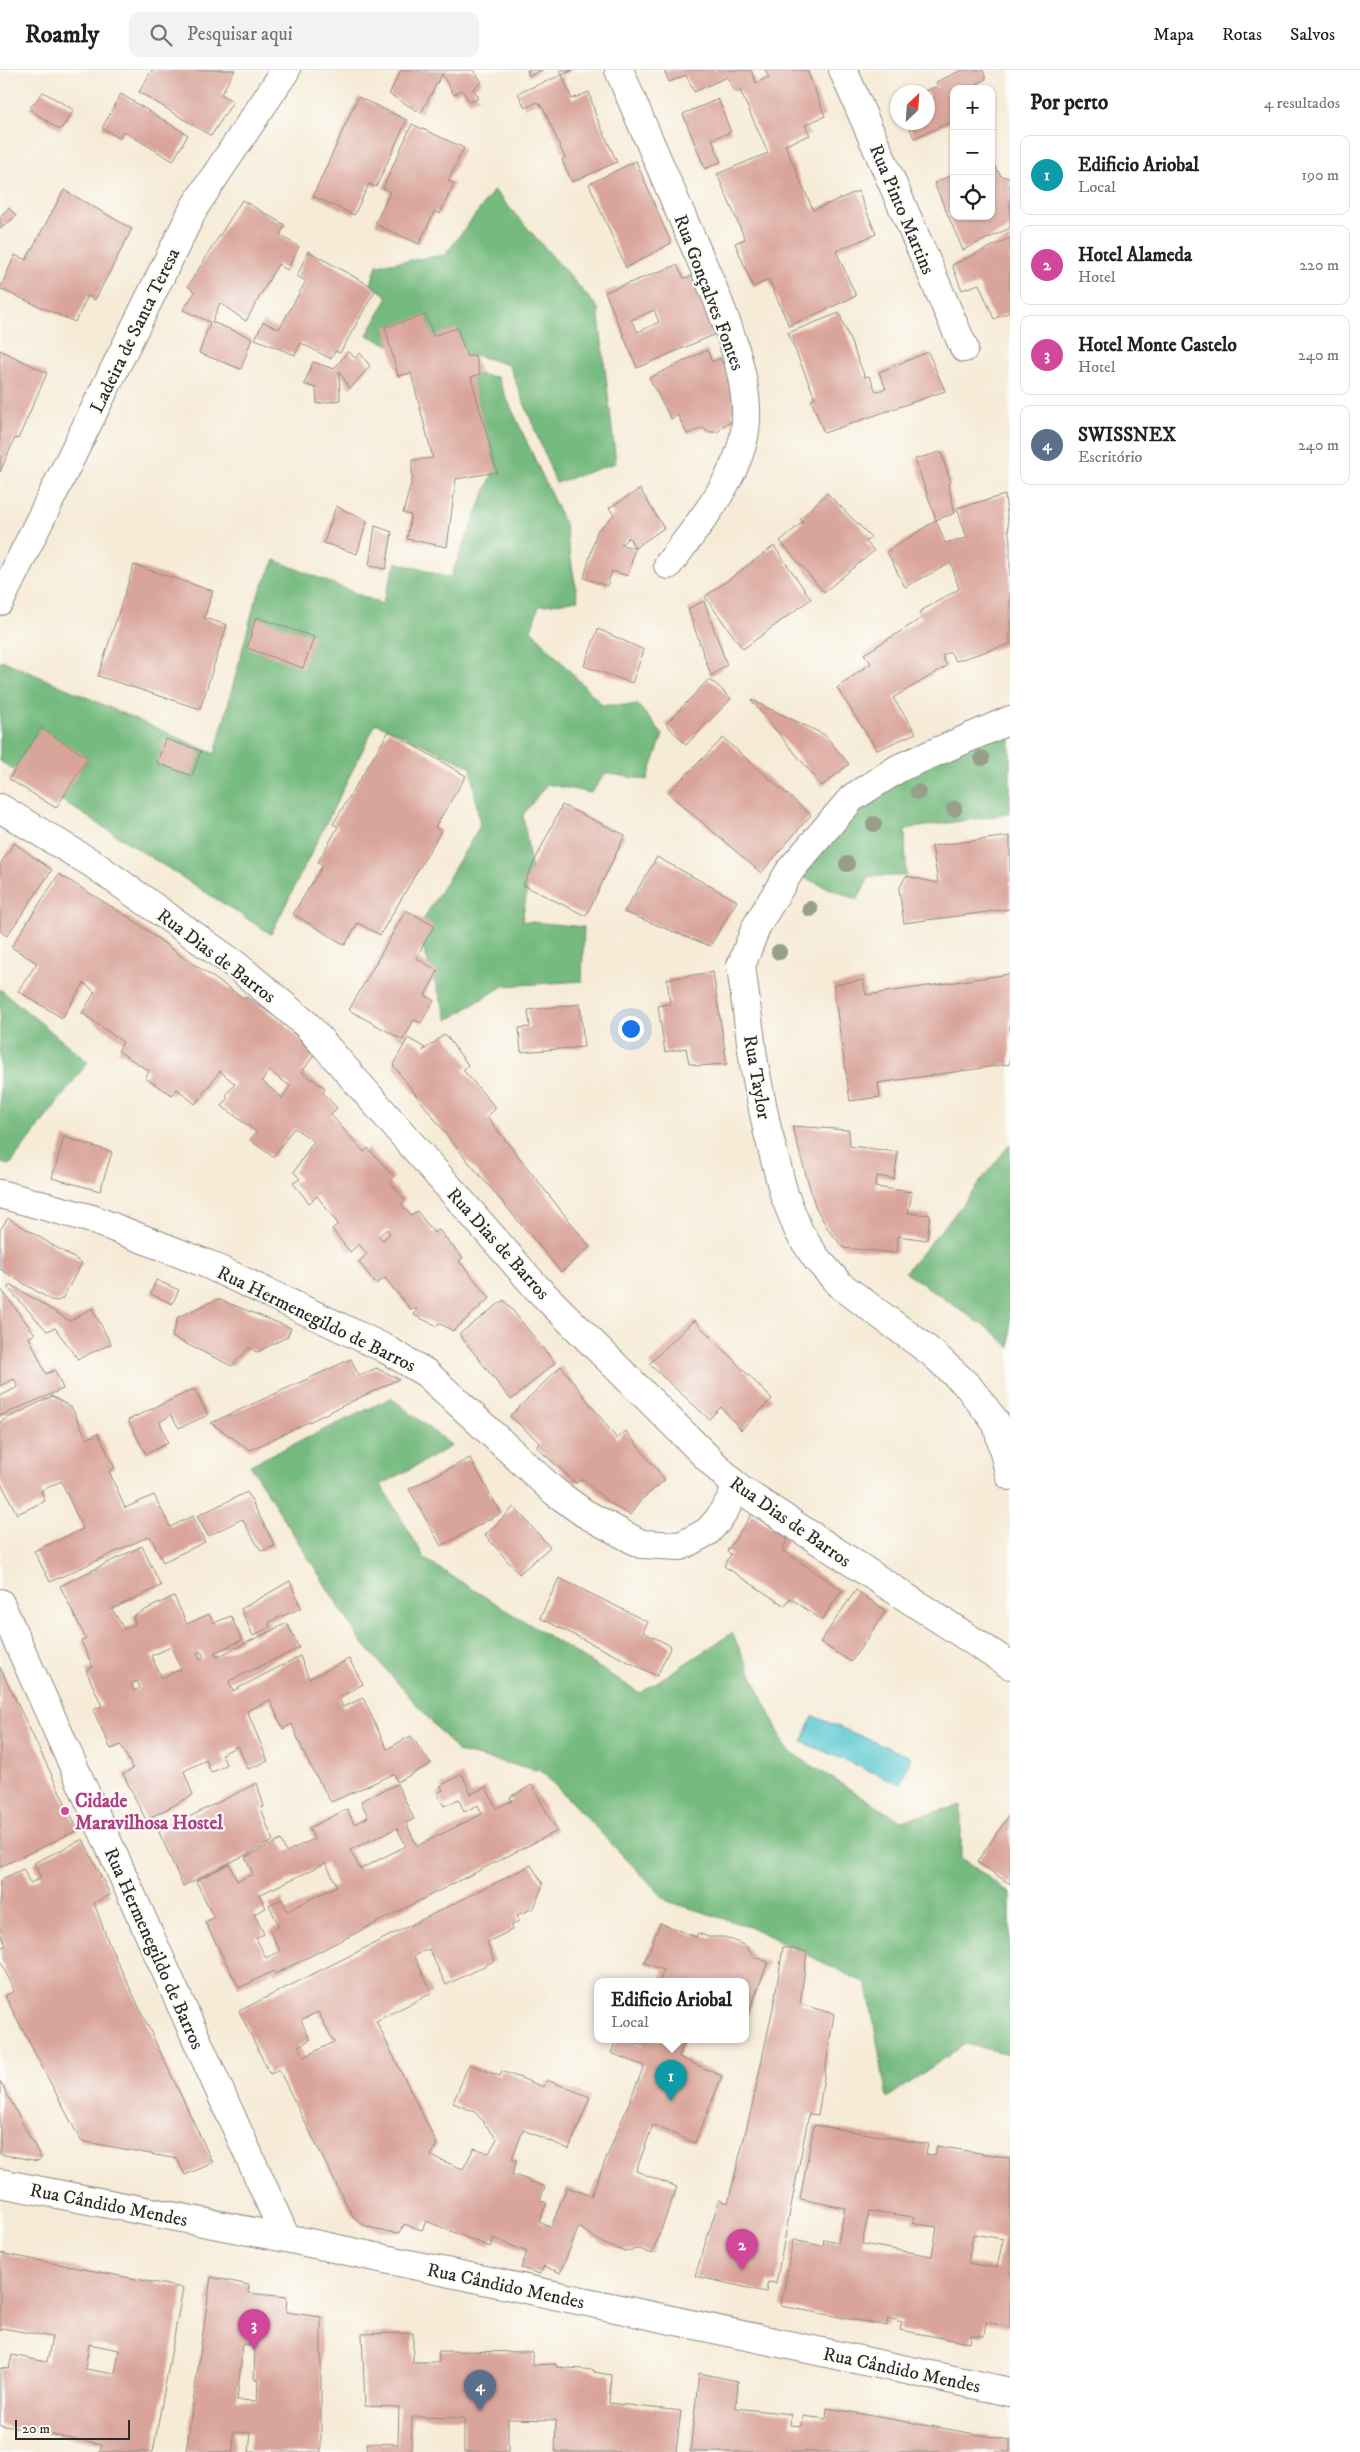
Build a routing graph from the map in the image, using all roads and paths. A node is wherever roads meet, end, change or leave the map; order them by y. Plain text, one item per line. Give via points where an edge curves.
1 (286, 70) edge
2 (619, 70) edge
3 (843, 70) edge
4 (964, 348) dead end
5 (668, 565) dead end
6 (0, 601) edge
7 (1010, 720) edge
8 (0, 808) edge
9 (0, 1194) edge
10 (1010, 1476) edge
11 (738, 1488) junction
12 (0, 1603) edge
13 (1010, 1665) edge
14 (0, 2183) edge
15 (286, 2238) junction
16 (1010, 2392) edge

1 - 6 street, Ladeira de Santa Teresa via 195,206
2 - 5 street, Rua Gonçalves Fontes via 714,290 744,381 747,400 744,432 717,499
3 - 4 street, Rua Pinto Martins
7 - 10 street, Rua Taylor via 899,768 852,798 791,869 756,927 741,966 754,1064 767,1129 784,1194 800,1232 816,1258 840,1285 932,1353 968,1386 997,1424
8 - 11 street, Rua Dias de Barros via 93,864 237,966 307,1025 536,1287
9 - 11 street, Rua Hermenegildo de Barros via 92,1219 207,1264 384,1348 426,1373 555,1492 584,1513 641,1544 681,1546 707,1532
11 - 13 street, Rua Dias de Barros
12 - 15 street, Rua Hermenegildo de Barros
14 - 15 street, Rua Cândido Mendes
15 - 16 street, Rua Cândido Mendes

